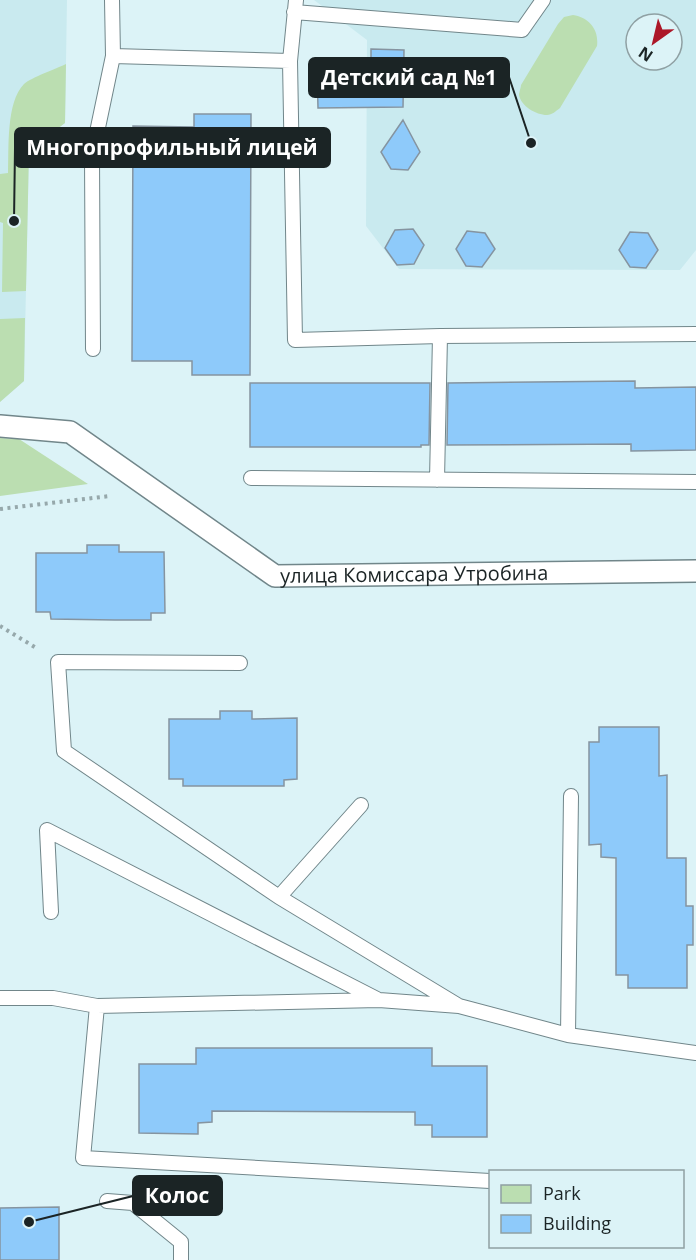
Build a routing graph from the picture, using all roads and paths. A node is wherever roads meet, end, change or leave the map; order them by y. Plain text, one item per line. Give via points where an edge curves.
1 (112, 0) edge
2 (543, 0) edge
3 (295, 6) edge
4 (113, 56) junction
5 (290, 61) junction
6 (696, 334) edge
7 (440, 336) junction
8 (93, 349) dead end
9 (0, 426) edge
10 (251, 478) dead end
11 (437, 480) junction
12 (696, 482) edge
13 (152, 491) junction
14 (0, 509) edge
15 (696, 571) edge
16 (0, 626) edge
17 (58, 662) junction
18 (240, 663) dead end
19 (571, 796) dead end
20 (362, 805) dead end
21 (279, 897) junction
22 (51, 912) dead end
23 (0, 998) edge
24 (379, 1000) junction
25 (97, 1006) junction
26 (459, 1006) junction
27 (568, 1035) junction
28 (696, 1053) edge
29 (489, 1181) edge
30 (107, 1201) dead end
31 (181, 1260) edge

1 - 4 lane
2 - 3 lane via 522,30
3 - 5 lane
4 - 5 lane
4 - 8 lane via 92,156
5 - 7 lane via 295,340
6 - 7 lane
7 - 11 lane
9 - 13 street, улица Комиссара Утробина via 70,432
10 - 11 lane
11 - 12 lane
13 - 14 path
13 - 15 street, улица Комиссара Утробина via 275,576
16 - 17 path
17 - 18 lane
17 - 21 lane via 64,752
19 - 27 lane
20 - 21 lane
21 - 26 lane
22 - 24 lane via 47,830
23 - 25 lane via 53,998
24 - 25 lane
24 - 26 lane
25 - 29 lane via 83,1158
26 - 27 lane
27 - 28 lane
30 - 31 lane via 134,1203 182,1242

